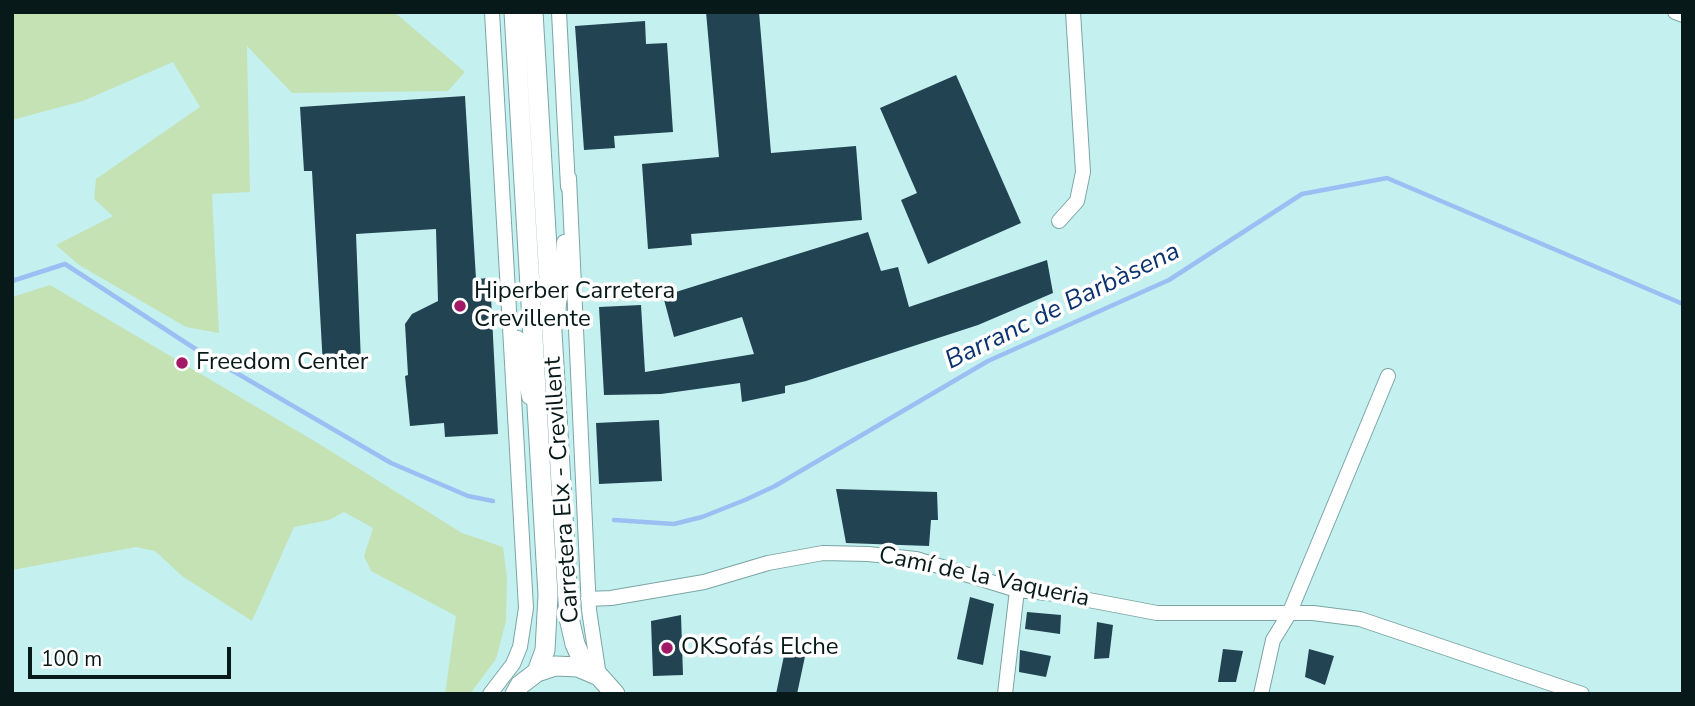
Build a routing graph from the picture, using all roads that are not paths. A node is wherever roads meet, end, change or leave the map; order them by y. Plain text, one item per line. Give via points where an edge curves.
1 (492, 12) edge
2 (514, 12) edge
3 (533, 12) edge
4 (559, 12) edge
5 (1073, 12) edge
6 (1675, 12) edge
7 (1683, 15) edge
8 (569, 178) junction
9 (1059, 222) dead end
10 (507, 285) junction
11 (554, 370) junction
12 (1388, 376) dead end
13 (539, 448) junction
14 (1017, 590) junction
15 (588, 599) junction
16 (1289, 614) junction
17 (537, 672) junction
18 (607, 685) edge
19 (490, 694) edge
20 (515, 694) edge
21 (1005, 694) edge
22 (1261, 694) edge
23 (1582, 694) edge

1 - 10 street
2 - 13 highway, Carretera Elx - Crevillent
3 - 11 highway, Carretera Elx - Crevillent
4 - 8 street
5 - 9 street via 1083,172 1077,201
6 - 7 street
8 - 11 street
8 - 15 street
10 - 13 street
10 - 19 street via 526,608 522,642 513,664
11 - 18 highway, Carretera Elx - Crevillent via 569,618 575,644
12 - 16 street
13 - 17 highway, Carretera Elx - Crevillent via 548,614 545,650
14 - 15 street, Camí de la Vaqueria via 916,559 823,553 704,582
14 - 16 street, Camí de la Vaqueria via 1157,613
14 - 21 street
15 - 18 street
16 - 22 street via 1273,640
16 - 23 street, Camí de la Vaqueria via 1360,619
17 - 18 highway via 555,666 578,667
17 - 20 highway

